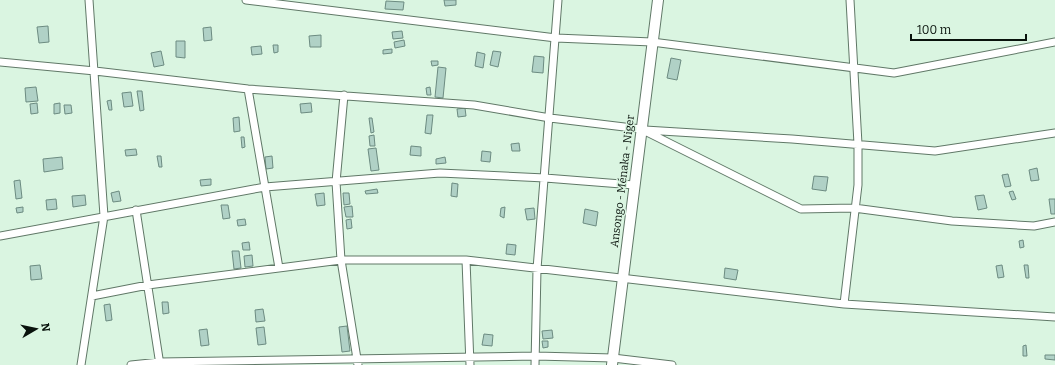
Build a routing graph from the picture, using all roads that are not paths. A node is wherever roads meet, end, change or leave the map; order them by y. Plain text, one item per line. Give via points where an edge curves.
1 (89, 0) edge
2 (246, 0) edge
3 (558, 0) edge
4 (658, 0) edge
5 (850, 0) edge
6 (556, 38) junction
7 (652, 42) junction
8 (1055, 42) edge
9 (0, 62) edge
10 (853, 67) junction
11 (95, 70) junction
12 (248, 88) junction
13 (344, 94) junction
14 (550, 118) junction
15 (641, 130) junction
16 (1055, 133) edge
17 (858, 144) junction
18 (545, 178) junction
19 (336, 182) junction
20 (634, 185) junction
21 (265, 188) junction
22 (854, 208) junction
23 (136, 210) junction
24 (104, 216) junction
25 (1055, 222) edge
26 (0, 236) edge
27 (342, 260) junction
28 (466, 260) junction
29 (278, 268) junction
30 (537, 269) junction
31 (622, 278) junction
32 (148, 285) junction
33 (92, 296) junction
34 (844, 304) junction
35 (1055, 317) edge
36 (470, 356) junction
37 (536, 356) junction
38 (357, 362) edge
39 (612, 362) edge
40 (160, 363) edge
41 (251, 363) edge
42 (81, 365) edge
43 (131, 365) edge
44 (470, 365) edge
45 (536, 365) edge
46 (672, 365) edge

1 - 11 street
2 - 6 street
3 - 6 street
4 - 7 main road, Ansongo - Ménaka - Niger
5 - 10 street
6 - 7 street
6 - 14 street
7 - 10 street
7 - 15 main road, Ansongo - Ménaka - Niger
8 - 10 street via 894,73
9 - 11 street
10 - 17 street
11 - 12 street
11 - 24 street
12 - 13 street
12 - 21 street
13 - 14 street via 474,104
13 - 19 street
14 - 15 street
14 - 18 street
15 - 17 street
15 - 20 main road, Ansongo - Ménaka - Niger
15 - 22 street via 801,209
16 - 17 street via 935,151
17 - 22 street via 858,185
18 - 19 street via 440,173
18 - 20 street
18 - 30 street
19 - 21 street
19 - 27 street
20 - 31 main road, Ansongo - Ménaka - Niger
21 - 23 street
21 - 29 street
22 - 25 street via 952,221 1034,226
22 - 34 street
23 - 24 street
23 - 32 street
24 - 26 street
24 - 33 street
27 - 28 street
27 - 29 street
27 - 38 street
28 - 30 street
28 - 36 street
29 - 32 street
30 - 31 street
30 - 37 street
31 - 34 street
31 - 39 main road, Ansongo - Ménaka - Niger
32 - 33 street
32 - 40 street
33 - 42 street
34 - 35 street
36 - 37 street
36 - 38 street
36 - 44 street
37 - 39 street
37 - 45 street
38 - 41 street
39 - 46 street
40 - 41 street
40 - 43 street

